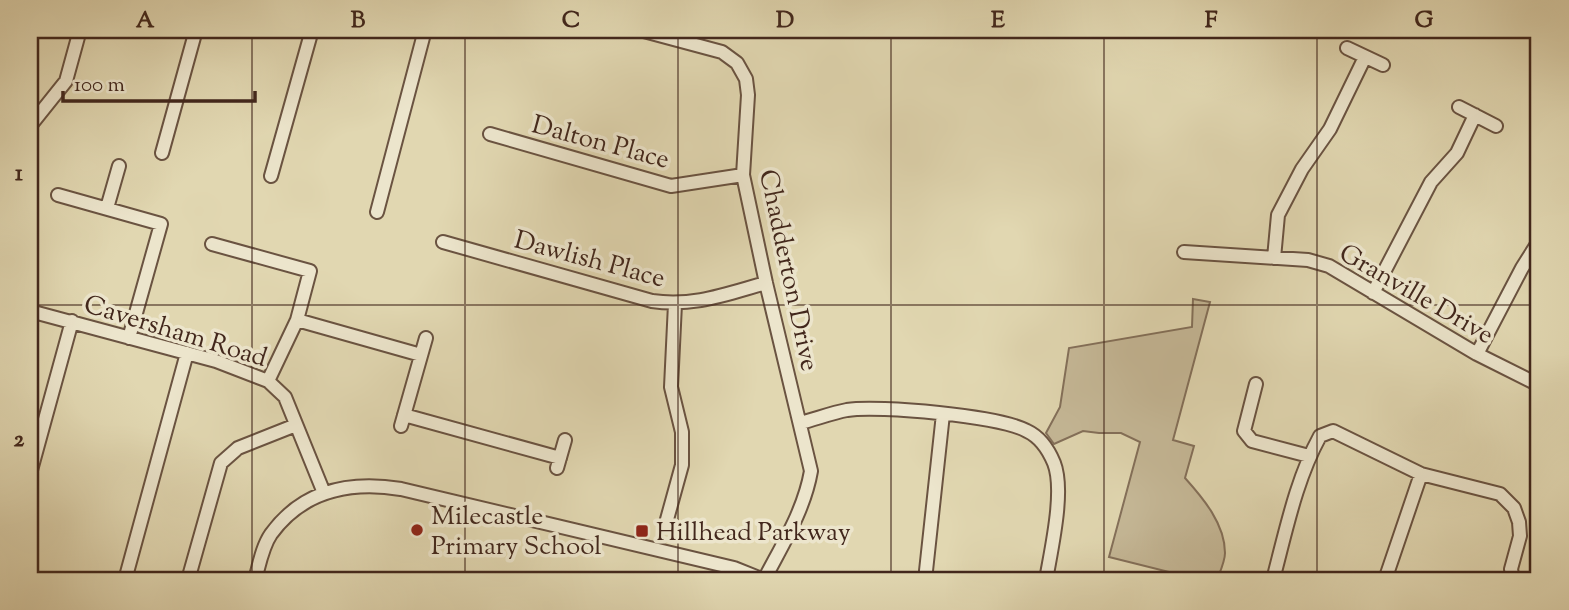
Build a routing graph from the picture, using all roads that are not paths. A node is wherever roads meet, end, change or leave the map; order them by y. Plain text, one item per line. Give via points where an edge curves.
1 (80, 30) edge
2 (196, 30) edge
3 (312, 30) edge
4 (425, 30) edge
5 (640, 30) edge
6 (1347, 48) dead end
7 (1366, 57) junction
8 (1383, 65) dead end
9 (1459, 107) dead end
10 (1475, 115) junction
11 (30, 126) edge
12 (1496, 126) dead end
13 (490, 134) dead end
14 (162, 153) dead end
15 (119, 166) dead end
16 (271, 176) dead end
17 (743, 176) junction
18 (58, 195) dead end
19 (107, 208) junction
20 (377, 212) dead end
21 (1539, 241) edge
22 (443, 242) dead end
23 (212, 244) dead end
24 (1184, 252) dead end
25 (1274, 258) junction
26 (766, 283) junction
27 (1373, 293) junction
28 (675, 304) junction
29 (30, 311) edge
30 (297, 320) junction
31 (72, 321) junction
32 (129, 338) junction
33 (426, 338) dead end
34 (187, 354) junction
35 (1477, 354) junction
36 (421, 355) junction
37 (268, 381) junction
38 (1256, 383) dead end
39 (1539, 386) edge
40 (943, 414) junction
41 (800, 423) junction
42 (296, 425) junction
43 (565, 440) dead end
44 (1309, 456) junction
45 (30, 474) edge
46 (1421, 474) junction
47 (324, 493) junction
48 (666, 523) dead end
49 (125, 580) edge
50 (188, 580) edge
51 (255, 580) edge
52 (764, 580) edge
53 (925, 580) edge
54 (1046, 580) edge
55 (1276, 580) edge
56 (1387, 580) edge
57 (1513, 580) edge

1 - 11 street via 66,81
2 - 14 street
3 - 16 street
4 - 20 street
5 - 17 street, Chadderton Drive via 722,52 737,63 748,95
6 - 7 street
7 - 8 street
7 - 25 street via 1330,129 1278,215
9 - 10 street
10 - 12 street
10 - 27 street via 1457,153 1431,182
13 - 17 street, Dalton Place via 671,186
15 - 19 street
17 - 26 street, Chadderton Drive
18 - 19 street
19 - 32 street via 161,223
21 - 35 street
22 - 28 street, Dawlish Place
23 - 30 street via 310,271
24 - 25 street, Granville Drive
25 - 27 street, Granville Drive via 1329,266
26 - 28 street, Dawlish Place via 701,302
26 - 41 street, Chadderton Drive
27 - 35 street, Granville Drive
28 - 48 street via 671,387 682,432 682,465
29 - 31 street, Caversham Road
30 - 36 street
30 - 37 street
31 - 32 street, Caversham Road
31 - 45 street
32 - 34 street, Caversham Road
33 - 36 street
34 - 37 street, Caversham Road
34 - 49 street
35 - 39 street, Granville Drive
36 - 43 street via 403,420 558,463
37 - 42 street, Caversham Road via 285,397
38 - 44 street via 1244,431 1252,441
40 - 41 street via 848,410
40 - 53 street
40 - 54 street via 997,421 1028,431 1046,447 1058,486
41 - 52 street, Chadderton Drive via 811,471 807,493
42 - 47 street, Caversham Road
42 - 50 street via 238,448 221,463
44 - 46 street via 1320,436 1333,431
44 - 55 street
46 - 56 street
46 - 57 street via 1500,494 1514,508 1520,536 1511,569
47 - 51 street via 302,505 270,535
47 - 52 street via 347,486 401,489 734,568

